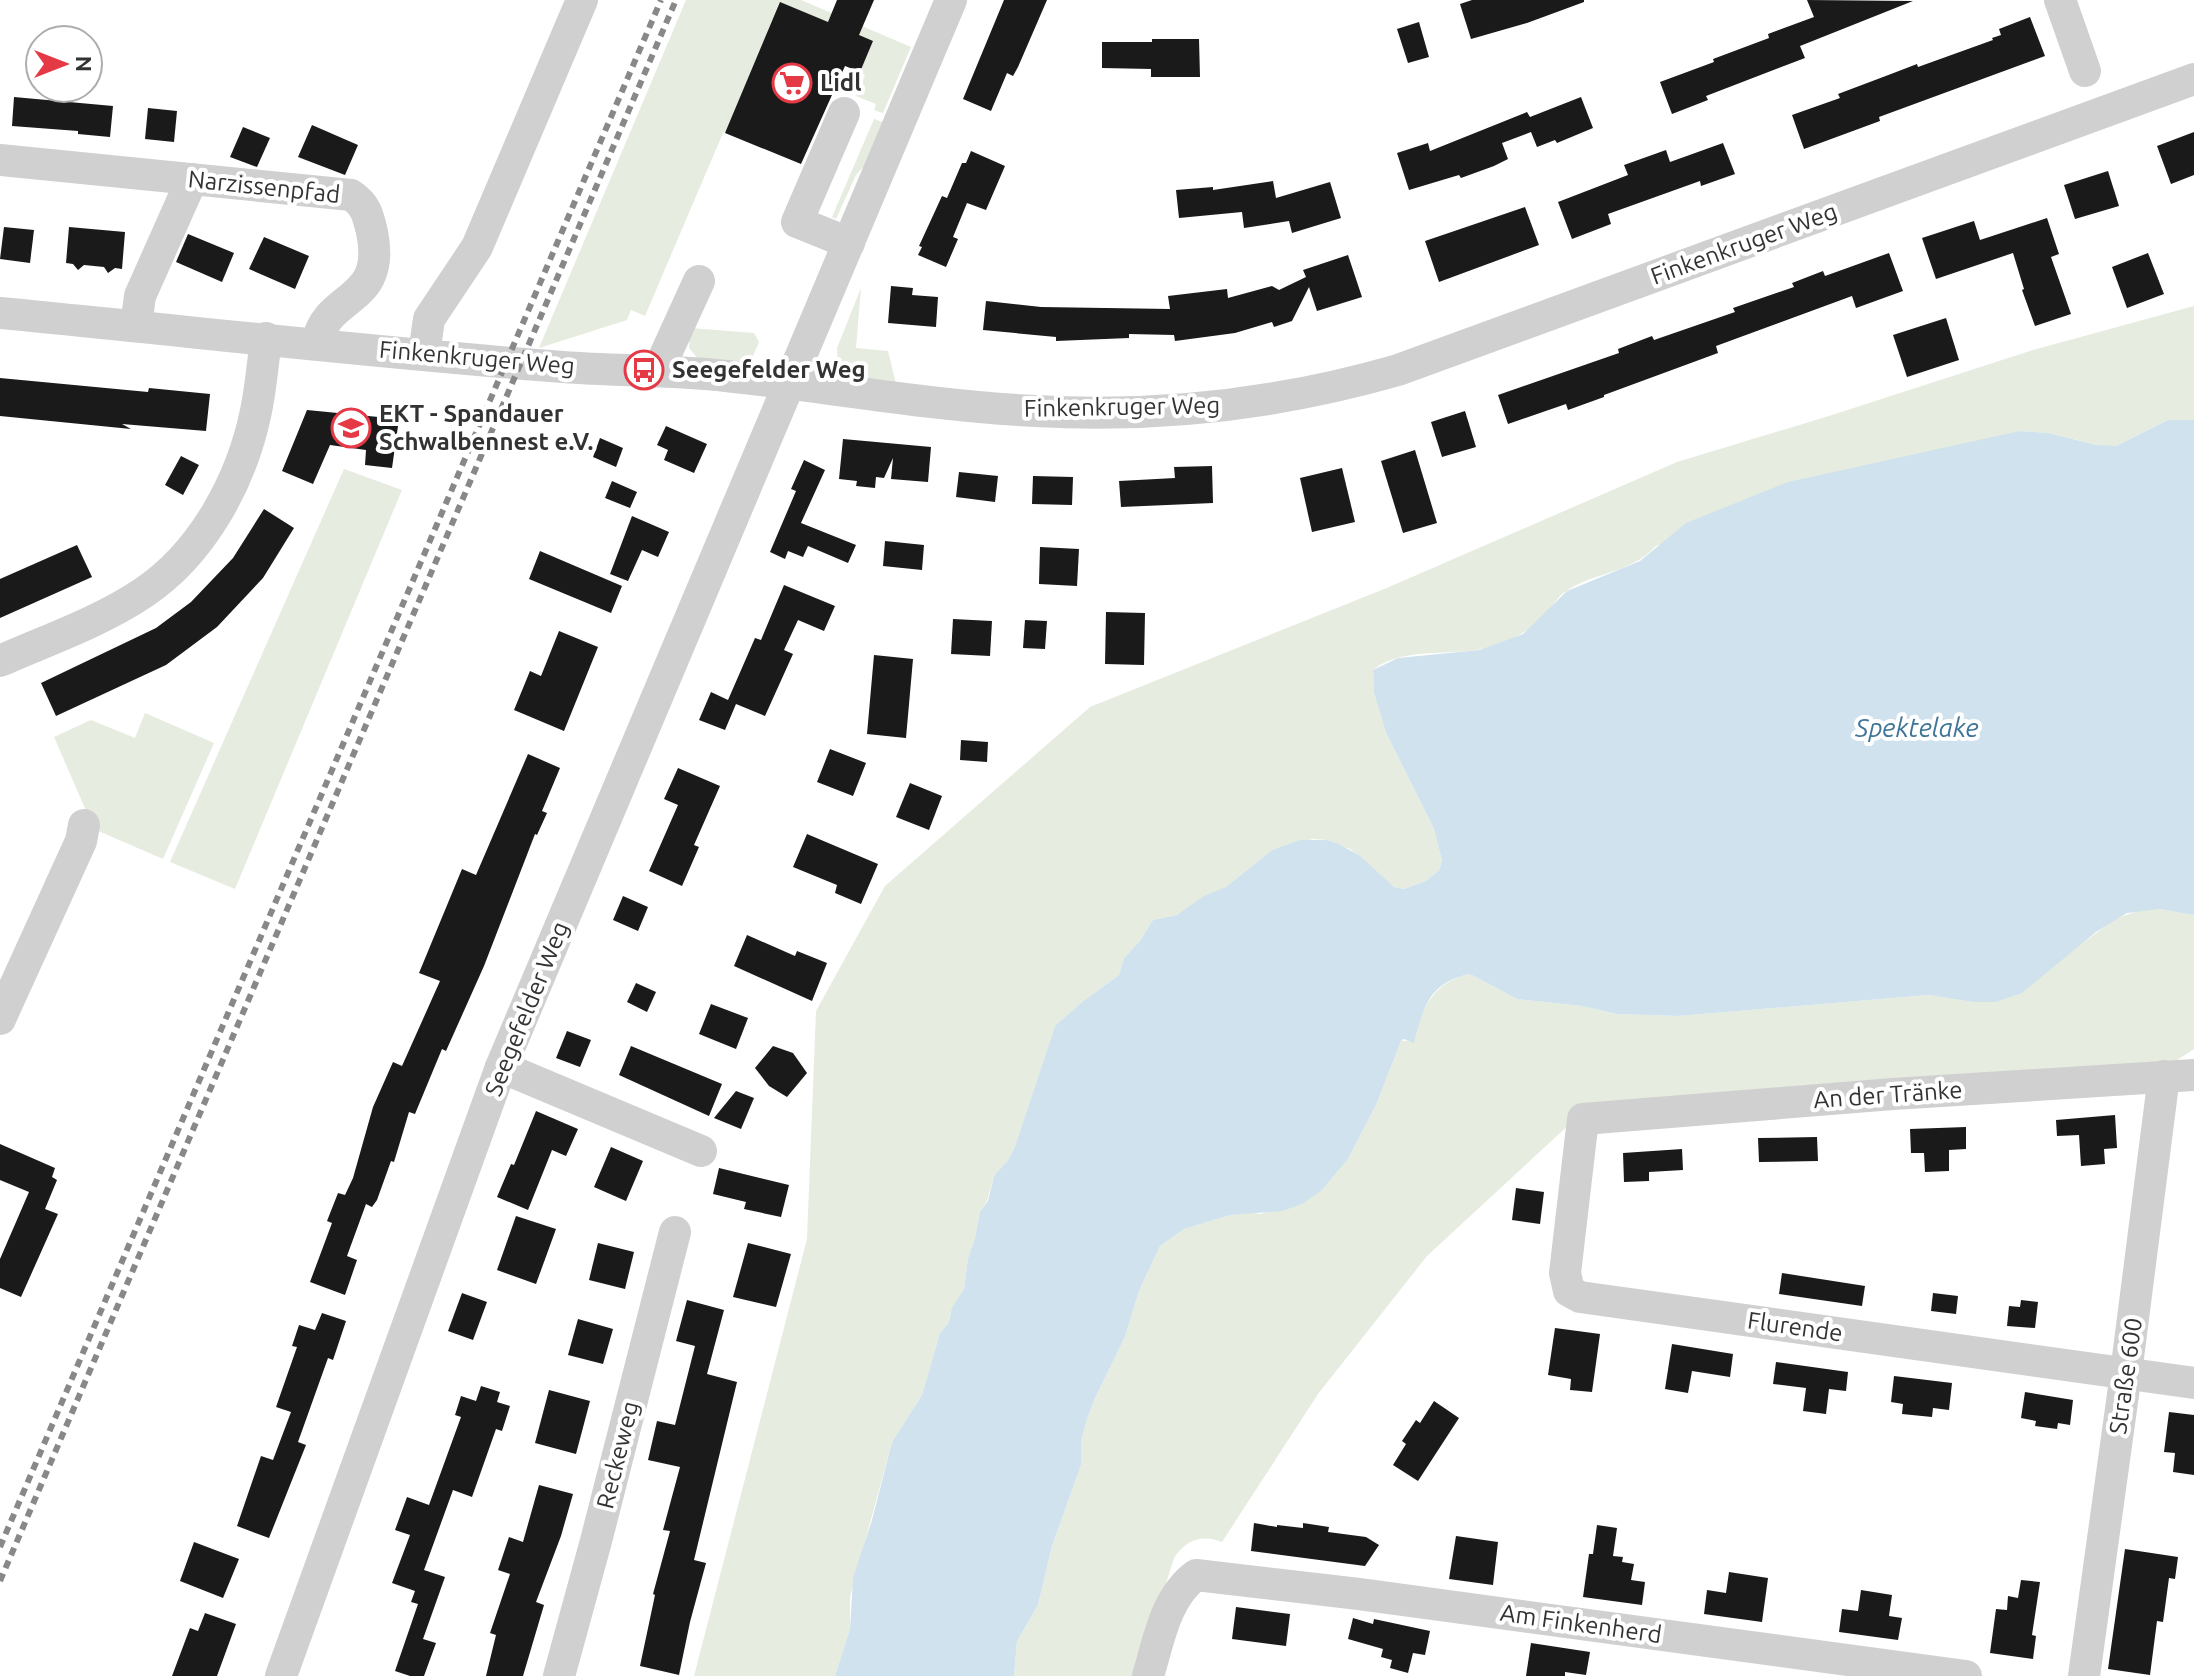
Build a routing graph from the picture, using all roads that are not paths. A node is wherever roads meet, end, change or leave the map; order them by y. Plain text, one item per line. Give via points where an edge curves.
1 (582, 0) edge
2 (951, 0) edge
3 (2060, 0) edge
4 (2085, 71) dead end
5 (2194, 79) edge
6 (844, 113) dead end
7 (0, 160) edge
8 (192, 179) junction
9 (849, 243) junction
10 (699, 281) dead end
11 (0, 313) edge
12 (136, 326) junction
13 (266, 338) junction
14 (317, 343) junction
15 (424, 354) junction
16 (658, 371) junction
17 (788, 385) junction
18 (0, 661) edge
19 (84, 825) dead end
20 (0, 1019) edge
21 (501, 1067) junction
22 (2179, 1075) edge
23 (1583, 1119) joint
24 (701, 1151) dead end
25 (675, 1232) dead end
26 (2126, 1373) junction
27 (2194, 1383) edge
28 (281, 1676) edge
29 (559, 1676) edge
30 (1148, 1676) edge
31 (1966, 1676) edge
32 (2084, 1676) edge

1 - 15 street via 477,247 429,319
2 - 9 street, Seegefelder Weg
3 - 4 street
5 - 17 street, Finkenkruger Weg via 1398,370 1323,391 1210,408 1088,412 953,404
6 - 9 street via 797,222
7 - 8 street, Narzissenpfad
8 - 12 street via 140,296
8 - 14 street, Narzissenpfad via 335,192 362,202 375,264 368,283 325,323
9 - 17 street, Seegefelder Weg
10 - 16 street
11 - 12 street, Finkenkruger Weg
12 - 13 street, Finkenkruger Weg
13 - 14 street, Finkenkruger Weg
13 - 18 street via 243,460 218,511 182,561 112,611
14 - 15 street, Finkenkruger Weg
15 - 16 street, Finkenkruger Weg
16 - 17 street, Finkenkruger Weg
17 - 21 street, Seegefelder Weg
19 - 20 street
21 - 24 street
21 - 28 street, Seegefelder Weg
22 - 23 street, An der Tränke
22 - 26 street, Straße 600
23 - 26 street, Flurende via 1565,1273 1569,1291 1580,1297
25 - 29 street, Reckeweg
26 - 27 street, Flurende
26 - 32 street, Straße 600
30 - 31 street, Am Finkenherd via 1171,1603 1196,1575

